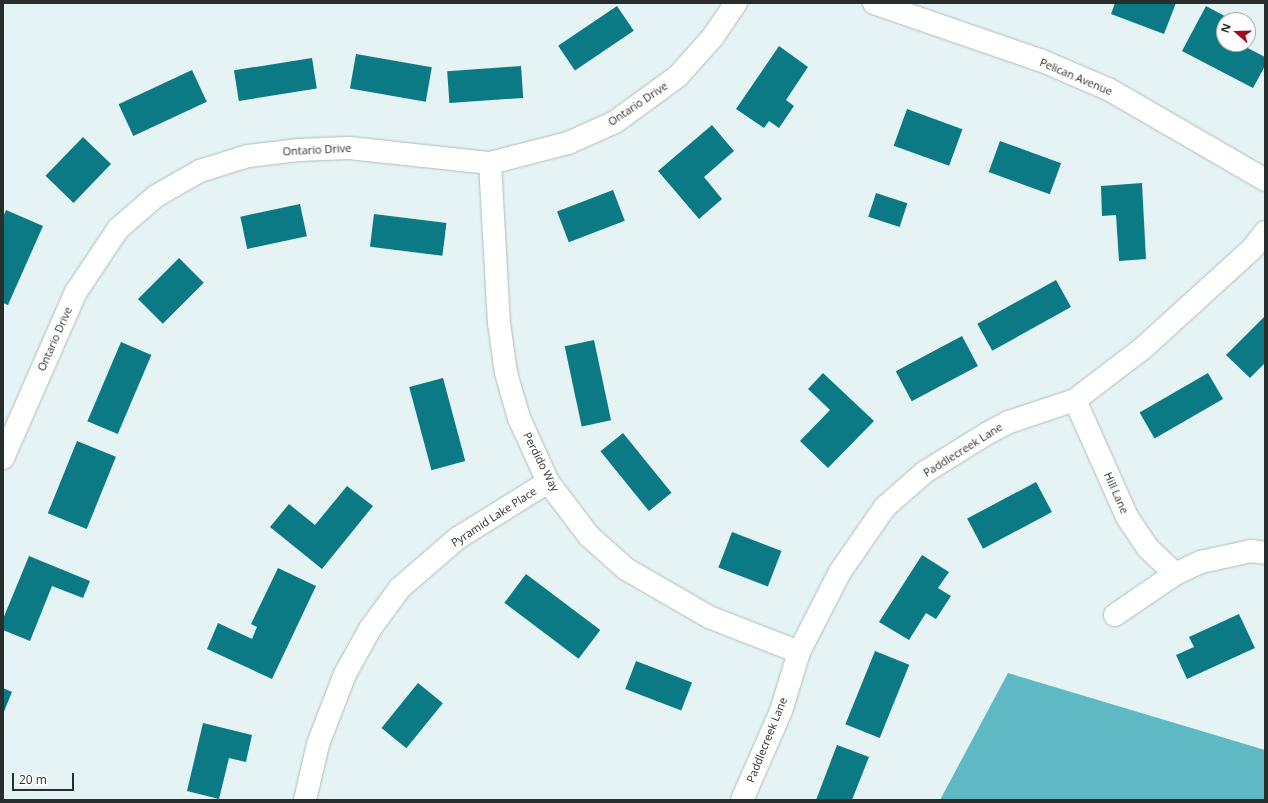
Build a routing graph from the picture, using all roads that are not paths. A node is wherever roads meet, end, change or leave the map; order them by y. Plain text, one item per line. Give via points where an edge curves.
1 (736, 3) edge
2 (874, 3) edge
3 (490, 163) junction
4 (1265, 180) edge
5 (1265, 232) edge
6 (1075, 400) junction
7 (3, 458) edge
8 (548, 482) junction
9 (1265, 553) edge
10 (1176, 574) junction
11 (1115, 615) dead end
12 (799, 652) junction
13 (305, 800) edge
14 (742, 800) edge

1 - 3 street, Ontario Drive via 712,38 678,76 637,108 568,143
2 - 4 street, Pelican Avenue via 1040,60 1110,90
3 - 7 street, Ontario Drive via 349,148 298,150 241,158 200,171 161,192 118,229 102,249 65,314
3 - 8 street, Perdido Way via 499,323 506,373 519,418
5 - 6 street, Paddlecreek Lane via 1253,248 1142,350
6 - 10 street, Hill Lane via 1127,517 1148,548
6 - 12 street, Paddlecreek Lane via 1009,422 988,433 925,472 886,507 840,572
8 - 12 street, Perdido Way via 589,536 626,569 709,617
8 - 13 street, Pyramid Lake Place via 458,538 400,588 370,629 345,674 318,744
9 - 10 street via 1251,551 1201,562
10 - 11 street
12 - 14 street, Paddlecreek Lane via 781,711

